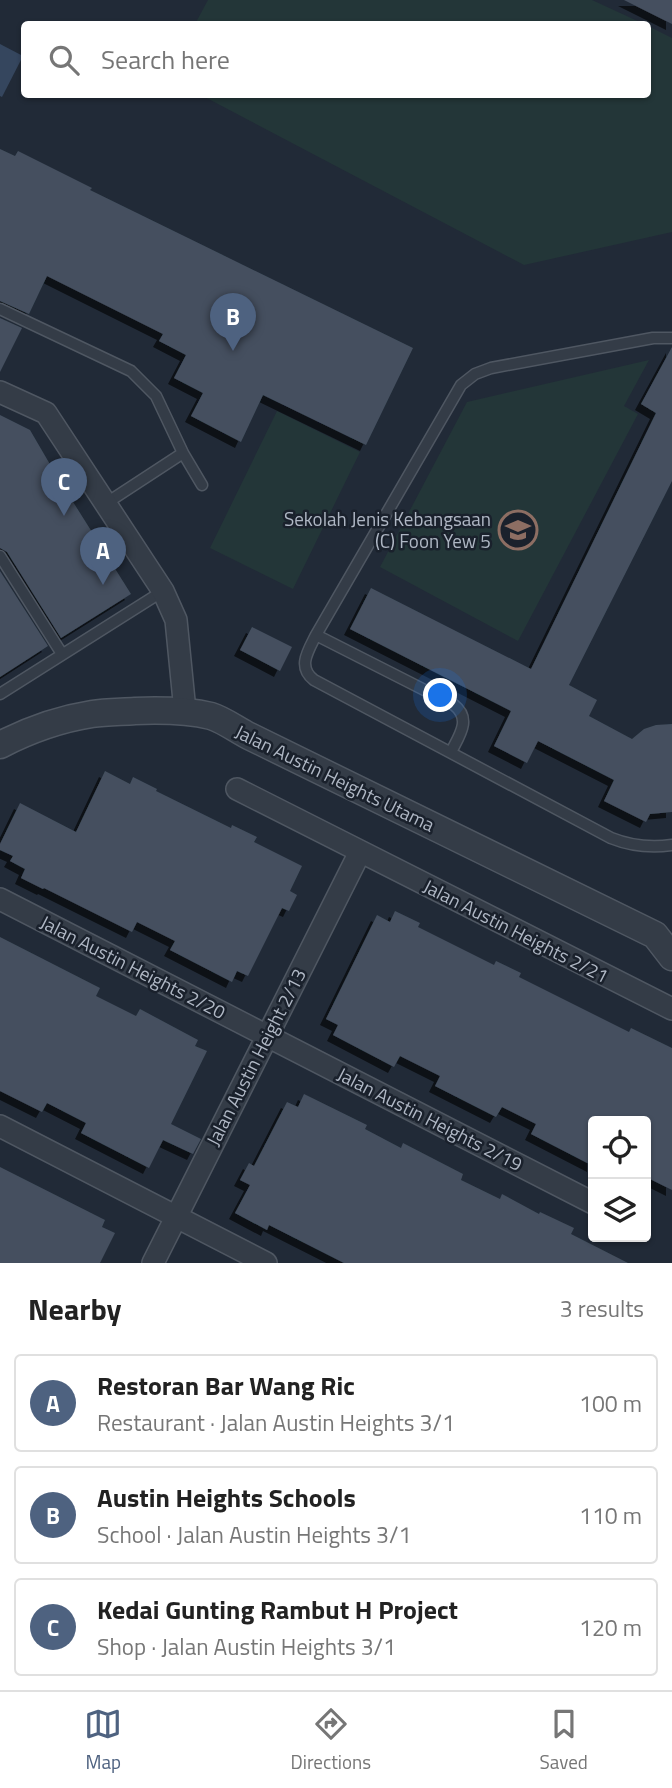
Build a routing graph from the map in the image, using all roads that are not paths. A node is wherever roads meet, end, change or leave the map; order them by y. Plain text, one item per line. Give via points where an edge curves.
1 (1, 312) edge
2 (672, 338) edge
3 (0, 392) edge
4 (183, 453) junction
5 (202, 485) dead end
6 (105, 504) junction
7 (0, 556) edge
8 (163, 591) junction
9 (316, 635) junction
10 (62, 654) junction
11 (0, 694) edge
12 (185, 711) junction
13 (0, 745) edge
14 (451, 752) junction
15 (237, 789) dead end
16 (672, 845) edge
17 (360, 852) junction
18 (0, 899) edge
19 (663, 933) edge
20 (672, 957) edge
21 (672, 1009) edge
22 (267, 1035) junction
23 (0, 1126) edge
24 (588, 1200) edge
25 (176, 1217) junction
26 (153, 1263) edge
27 (265, 1263) edge

1 - 4 lane via 131,371 156,396
2 - 9 lane via 491,368 468,379 456,392
3 - 6 street via 46,413
4 - 5 lane
4 - 6 lane
6 - 8 street
7 - 10 lane
8 - 10 lane
8 - 12 street via 176,620
9 - 14 lane via 304,663 308,676
9 - 14 lane via 460,709 464,722
10 - 11 lane
12 - 13 street, Jalan Austin Heights Utama via 94,713
12 - 19 street, Jalan Austin Heights Utama via 214,717
14 - 16 lane via 622,842 646,847
15 - 17 street, Jalan Austin Heights 2/21
17 - 21 street, Jalan Austin Heights 2/21
17 - 22 street, Jalan Austin Height 2/13
18 - 22 street, Jalan Austin Heights 2/20
19 - 20 street, Jalan Austin Heights Utama
22 - 24 street, Jalan Austin Heights 2/19
22 - 25 street, Jalan Austin Height 2/13
23 - 25 street
25 - 26 street, Jalan Austin Height 2/13
25 - 27 street

